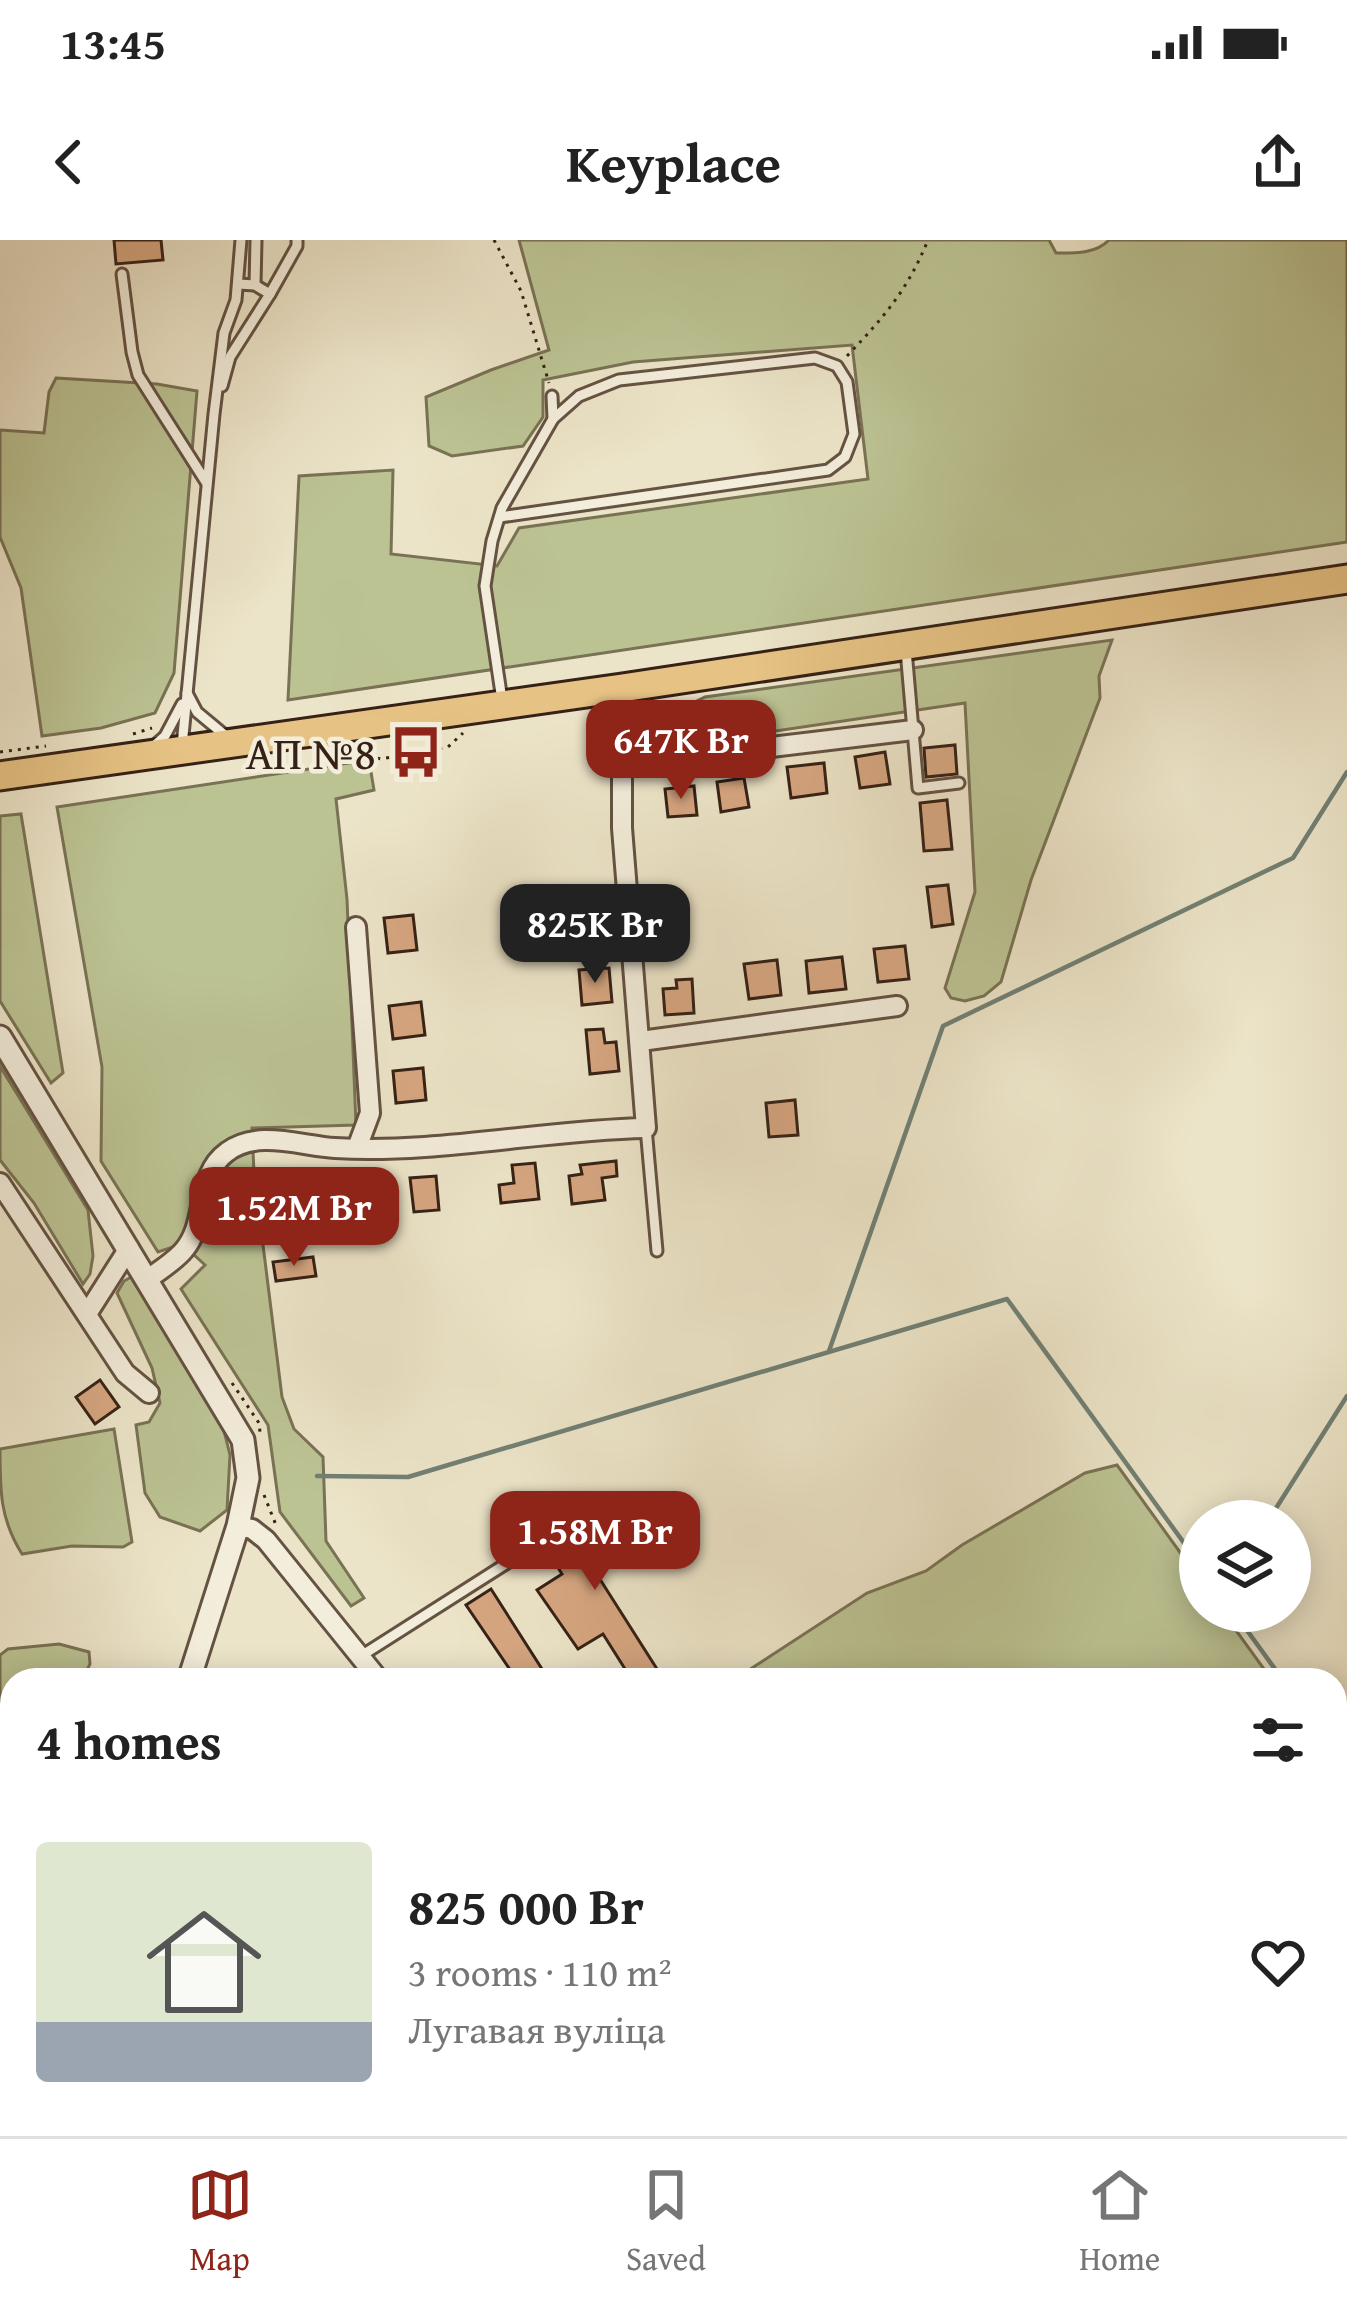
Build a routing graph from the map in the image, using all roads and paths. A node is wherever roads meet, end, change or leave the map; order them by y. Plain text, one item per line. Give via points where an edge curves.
1 (241, 240) edge
2 (256, 240) edge
3 (297, 240) edge
4 (494, 240) edge
5 (928, 240) edge
6 (122, 274) dead end
7 (238, 284) junction
8 (255, 284) junction
9 (270, 294) junction
10 (837, 366) junction
11 (552, 396) joint
12 (214, 414) junction
13 (553, 419) junction
14 (207, 483) junction
15 (500, 517) junction
16 (1347, 579) edge
17 (906, 645) junction
18 (622, 688) junction
19 (187, 694) junction
20 (503, 705) junction
21 (178, 714) junction
22 (913, 730) junction
23 (237, 743) junction
24 (51, 745) dead end
25 (134, 746) junction
26 (448, 747) dead end
27 (182, 751) junction
28 (0, 752) edge
29 (621, 757) junction
30 (381, 758) dead end
31 (0, 776) edge
32 (959, 783) dead end
33 (356, 927) dead end
34 (897, 1006) dead end
35 (0, 1037) edge
36 (641, 1041) junction
37 (646, 1128) junction
38 (356, 1148) junction
39 (0, 1183) edge
40 (129, 1248) junction
41 (657, 1251) dead end
42 (148, 1279) junction
43 (87, 1314) junction
44 (149, 1393) dead end
45 (238, 1526) junction
46 (534, 1546) dead end
47 (361, 1656) junction
48 (193, 1668) edge
49 (368, 1668) edge

1 - 7 lane
2 - 8 lane
3 - 9 lane
4 - 11 path via 521,291
5 - 10 path via 896,303
6 - 14 lane via 138,375
7 - 8 lane
7 - 12 lane
8 - 9 lane
9 - 12 lane via 230,357
10 - 13 lane via 815,358 619,380 579,395
10 - 15 lane via 848,382 854,434 828,470
11 - 13 lane
12 - 14 lane
13 - 15 lane
14 - 19 lane
15 - 20 lane via 485,586
16 - 17 main road
17 - 18 main road
17 - 22 lane
18 - 20 main road
18 - 29 street
19 - 21 lane
19 - 23 lane via 208,723
19 - 27 lane
20 - 23 main road
21 - 25 path
21 - 25 lane via 165,736
22 - 29 street
22 - 32 lane via 918,788
23 - 27 main road
24 - 28 path
25 - 27 main road
25 - 31 main road
26 - 30 path
29 - 36 street
33 - 38 street via 370,1113
34 - 36 street
35 - 40 street
36 - 37 street
37 - 38 street
37 - 41 lane
38 - 42 street via 268,1140 226,1152 210,1171 185,1250
39 - 43 street
40 - 42 street
40 - 43 street
42 - 45 street via 243,1440 248,1478
43 - 44 street via 125,1373
45 - 47 street via 266,1540
45 - 48 street
46 - 47 lane
47 - 49 street

